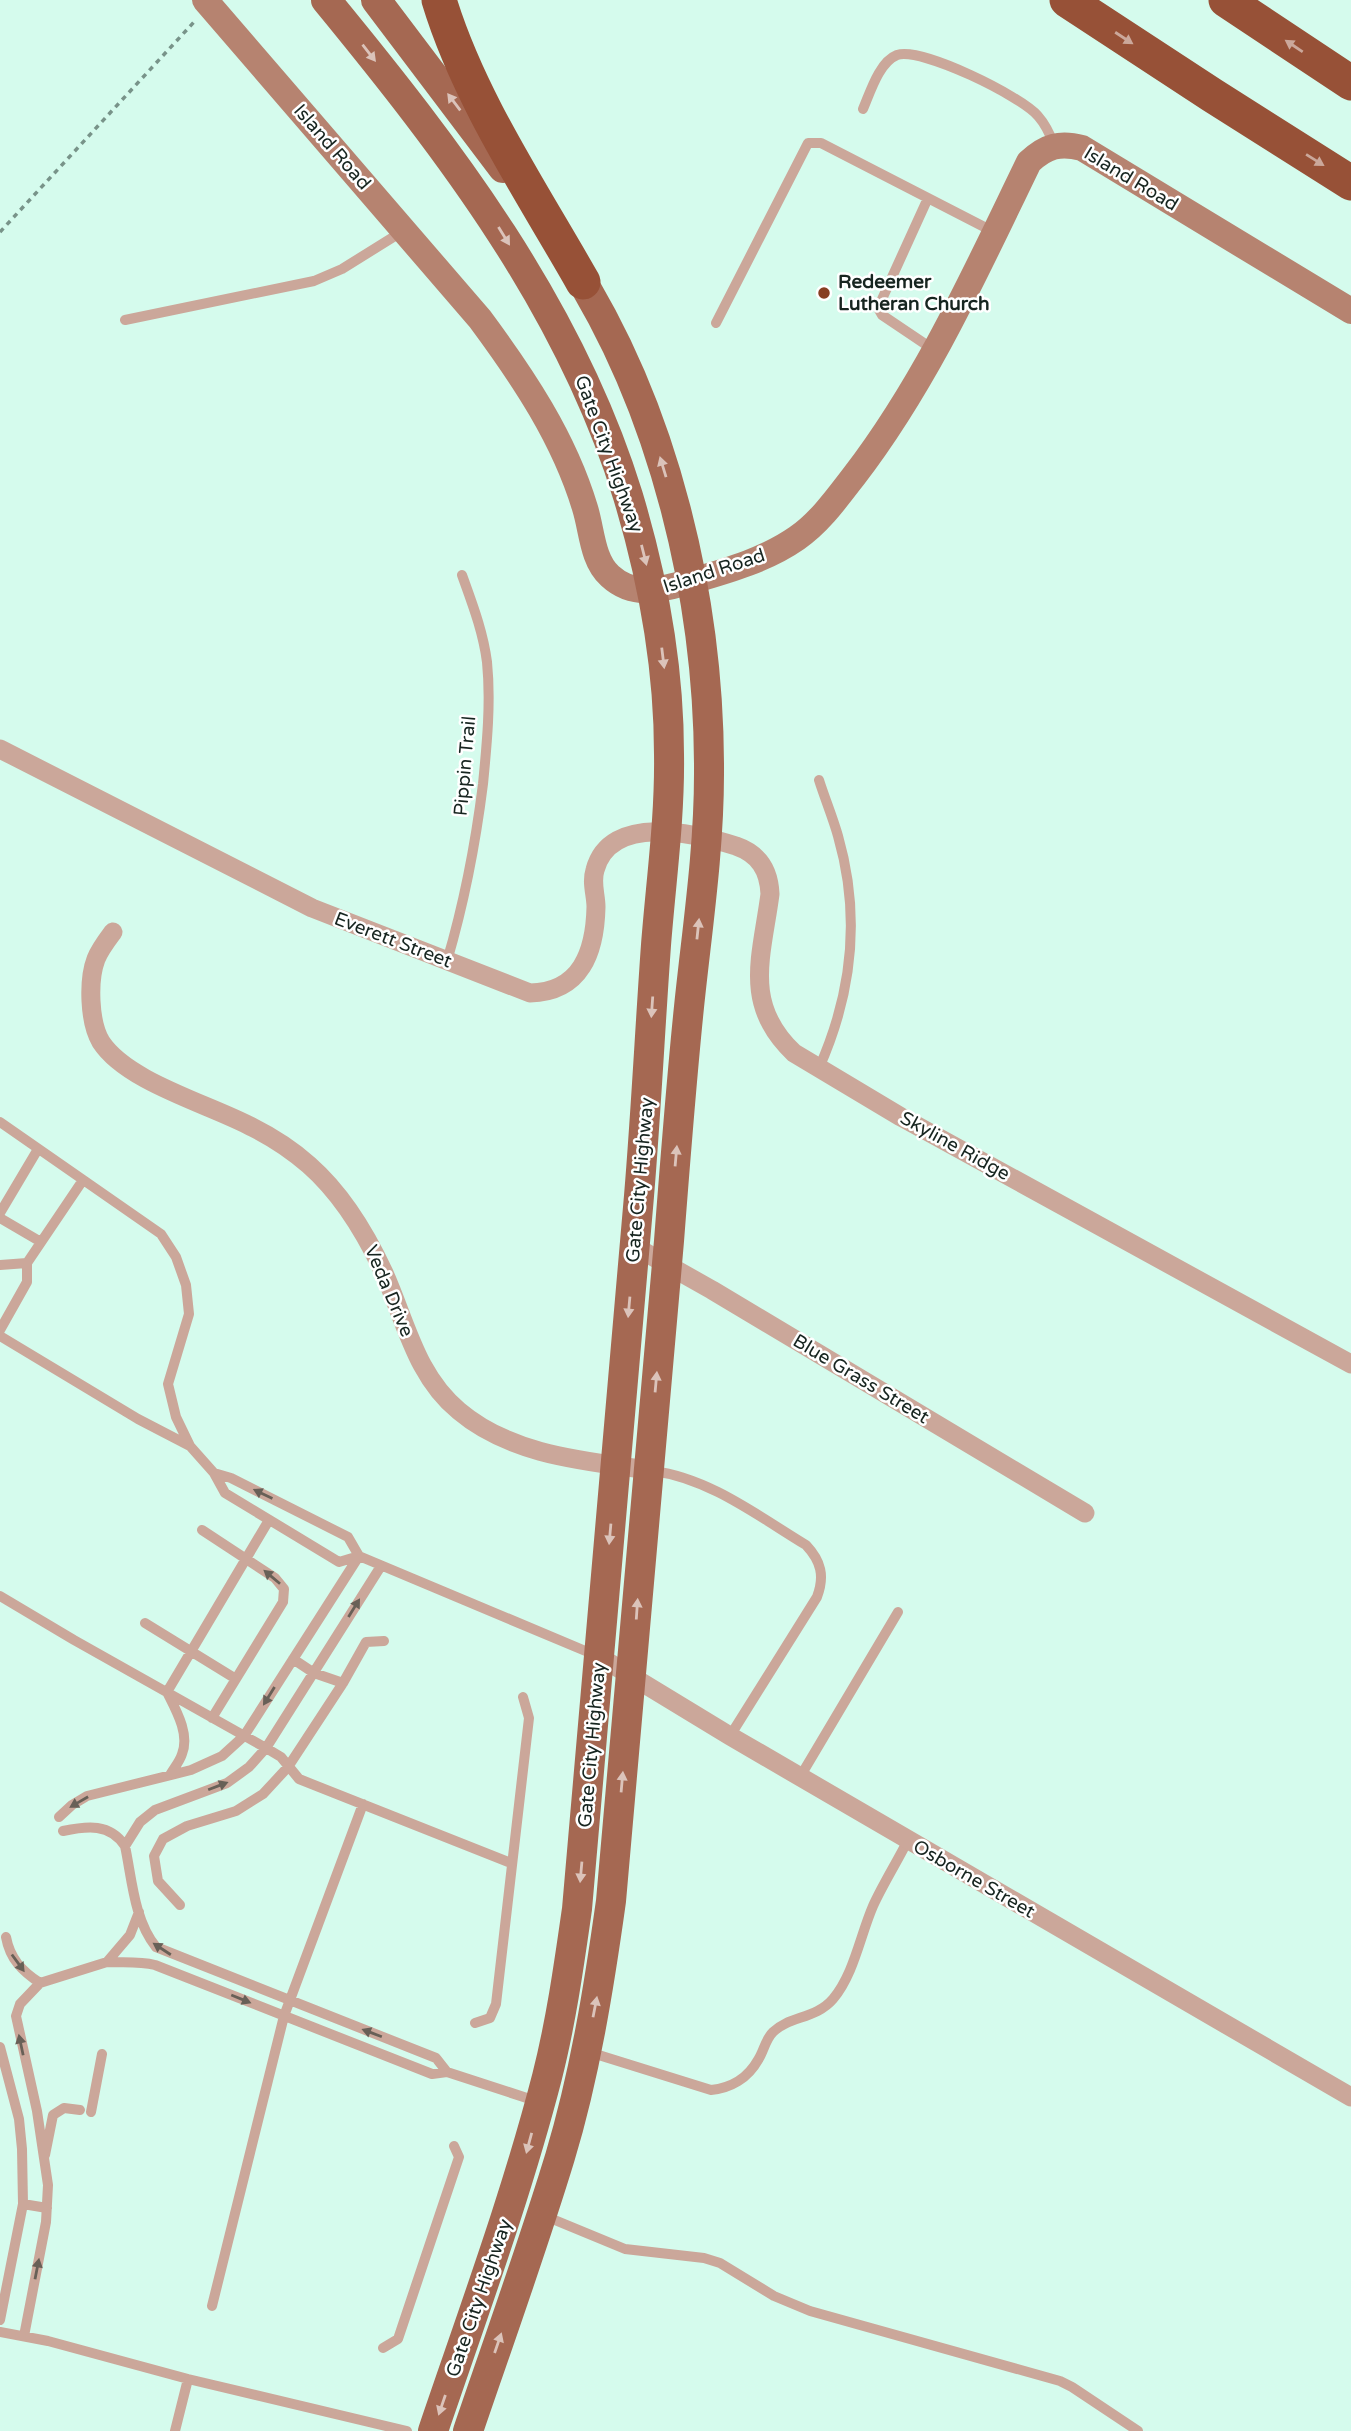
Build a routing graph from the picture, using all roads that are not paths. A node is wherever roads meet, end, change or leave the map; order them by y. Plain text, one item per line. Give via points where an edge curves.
1 (326, 0) edge
2 (376, 0) edge
3 (439, 0) edge
4 (1067, 0) edge
5 (1226, 0) edge
6 (207, 3) edge
7 (1351, 83) edge
8 (863, 109) dead end
9 (1054, 145) junction
10 (1351, 183) edge
11 (928, 198) junction
12 (404, 230) junction
13 (995, 232) junction
14 (583, 282) junction
15 (1351, 311) edge
16 (125, 320) dead end
17 (716, 323) dead end
18 (934, 350) junction
19 (462, 575) dead end
20 (691, 581) junction
21 (652, 590) junction
22 (0, 749) edge
23 (818, 780) dead end
24 (666, 833) junction
25 (708, 837) junction
26 (113, 932) dead end
27 (447, 961) junction
28 (818, 1068) junction
29 (0, 1122) edge
30 (38, 1149) junction
31 (83, 1180) junction
32 (0, 1215) edge
33 (41, 1242) junction
34 (634, 1247) junction
35 (27, 1263) junction
36 (0, 1265) edge
37 (666, 1265) junction
38 (0, 1333) edge
39 (1351, 1364) edge
40 (190, 1446) junction
41 (615, 1466) junction
42 (649, 1470) junction
43 (214, 1473) junction
44 (1085, 1513) dead end
45 (269, 1520) junction
46 (202, 1530) dead end
47 (359, 1556) junction
48 (246, 1559) junction
49 (381, 1566) junction
50 (0, 1596) edge
51 (898, 1612) dead end
52 (145, 1623) dead end
53 (384, 1641) dead end
54 (192, 1651) junction
55 (600, 1657) junction
56 (293, 1659) junction
57 (314, 1673) junction
58 (632, 1677) junction
59 (236, 1679) junction
60 (343, 1684) junction
61 (167, 1692) junction
62 (523, 1697) dead end
63 (212, 1717) junction
64 (244, 1735) junction
65 (730, 1736) junction
66 (266, 1748) junction
67 (288, 1767) junction
68 (170, 1775) junction
69 (800, 1777) junction
70 (363, 1804) junction
71 (59, 1817) dead end
72 (63, 1831) dead end
73 (908, 1840) junction
74 (125, 1846) junction
75 (511, 1863) junction
76 (180, 1905) dead end
77 (139, 1912) junction
78 (6, 1937) dead end
79 (107, 1962) junction
80 (40, 1983) junction
81 (289, 2001) junction
82 (284, 2015) junction
83 (475, 2023) dead end
84 (0, 2047) edge
85 (586, 2052) junction
86 (102, 2054) dead end
87 (447, 2072) junction
88 (1351, 2097) edge
89 (540, 2102) junction
90 (454, 2146) dead end
91 (22, 2149) junction
92 (43, 2153) junction
93 (23, 2204) junction
94 (47, 2208) junction
95 (541, 2214) junction
96 (212, 2306) dead end
97 (0, 2320) edge
98 (0, 2332) edge
99 (24, 2336) junction
100 (383, 2348) dead end
101 (188, 2379) junction
102 (175, 2431) edge
103 (407, 2431) edge
104 (433, 2431) edge
105 (468, 2431) edge
106 (1138, 2431) edge

1 -> 21 main road, Gate City Highway via 464,176 543,299 598,414 627,492
14 -> 2 main road, Gate City Highway via 542,219
3 - 14 highway via 468,79
4 -> 10 highway
7 -> 5 highway
6 - 12 street, Island Road
8 - 9 lane via 890,60 899,54 912,56 943,64 1012,95 1037,115
9 - 13 street, Island Road via 1030,162
9 - 15 street, Island Road via 1082,148
11 - 13 lane
11 - 17 lane via 821,143 808,143
11 - 18 lane via 878,308
12 - 16 lane via 314,281
12 - 21 street, Island Road via 480,319 549,424 570,465 598,559 608,575 632,590
13 - 18 street, Island Road
20 -> 14 main road, Gate City Highway via 655,442 632,379
18 - 20 street, Island Road via 892,422 819,519 769,555
19 - 27 lane, Pippin Trail via 486,659 488,738 474,852
20 - 21 street, Island Road
20 - 25 main road, Gate City Highway via 707,705
21 -> 24 main road, Gate City Highway via 668,721
22 - 27 street, Everett Street via 312,908
23 - 28 lane via 838,836 849,890 851,931 843,1003
24 - 25 street, Everett Street
24 - 27 street, Everett Street via 626,835 601,856 593,882 595,926 588,956 564,985 542,993 523,992
24 -> 34 main road, Gate City Highway
25 - 28 street, Skyline Ridge via 746,849 765,869 770,894 758,988 761,1003 779,1039
37 -> 25 main road, Gate City Highway
26 - 41 street, Veda Drive via 96,960 92,1004 99,1038 109,1053 159,1085 282,1144 329,1185 366,1238 418,1360 459,1412 510,1442
28 - 39 street, Skyline Ridge
29 - 30 lane
30 - 31 lane
30 - 32 lane
31 - 33 lane
31 - 40 lane via 161,1234 176,1257 186,1285 189,1314 168,1384
32 - 33 lane
33 - 35 lane
34 - 37 street, Blue Grass Street
34 -> 41 main road, Gate City Highway
35 - 36 lane
35 - 38 lane via 27,1282
42 -> 37 main road, Gate City Highway
37 - 44 street, Blue Grass Street
38 - 40 lane
40 - 43 lane
41 - 42 street, Veda Drive
41 -> 55 main road, Gate City Highway
58 -> 42 main road, Gate City Highway
42 - 65 lane via 703,1484 806,1545 822,1570 817,1597
43 - 45 lane via 225,1493
47 -> 43 lane via 348,1536
45 - 47 lane via 339,1562
45 - 48 lane
46 - 48 lane
47 - 49 lane
47 - 56 lane
48 - 54 lane
59 -> 48 lane via 283,1602 284,1589 275,1578
49 - 55 lane
57 -> 49 lane
50 - 61 lane
51 - 69 lane
52 - 54 lane
53 - 60 lane via 366,1642
54 - 59 lane
54 - 61 lane
55 - 58 street, Osborne Street
55 -> 89 main road, Gate City Highway via 577,1909
56 - 57 lane
56 -> 64 lane
57 - 60 lane
57 - 66 lane
58 - 65 street, Osborne Street
85 -> 58 main road, Gate City Highway via 611,1901
59 - 63 lane
60 - 67 lane
61 - 63 lane
61 - 68 lane via 183,1734 183,1752
62 - 75 lane via 529,1718
63 - 64 lane
64 - 66 lane
64 - 68 lane via 222,1756
65 - 69 street, Osborne Street
66 - 67 lane
74 -> 66 lane via 140,1822 155,1810 228,1783
67 - 70 lane via 299,1779
67 - 76 lane via 263,1794 236,1811 187,1826 163,1839 154,1856 158,1881
68 -> 71 lane via 87,1796
69 - 73 street, Osborne Street
70 - 75 lane
70 - 81 lane
72 - 74 lane via 96,1826 118,1835
73 - 85 lane via 873,1905 842,1986 821,2010 774,2031 759,2059 739,2081 711,2090
73 - 88 street, Osborne Street
74 - 77 lane
75 - 83 lane via 496,2004 490,2018
77 - 79 lane via 130,1934
81 -> 77 lane via 156,1947 146,1935
78 -> 80 lane via 21,1970
79 - 80 lane
79 -> 82 lane via 155,1965
92 -> 80 lane via 16,2016 20,2004
81 - 82 lane
87 -> 81 lane via 436,2058
82 - 87 lane via 432,2074
82 - 96 lane
84 - 91 lane
85 - 95 main road, Gate City Highway
86 - 92 lane via 86,2111 64,2108 53,2115
87 - 89 lane
89 -> 104 main road, Gate City Highway via 495,2254
90 - 100 lane via 459,2157 398,2339
91 - 92 lane
91 - 93 lane
92 - 94 lane
93 - 94 lane
93 - 97 lane
99 -> 94 lane
105 -> 95 main road, Gate City Highway
95 - 106 lane via 625,2249 720,2263 774,2296 810,2311 1059,2381
98 - 99 lane
99 - 101 lane
101 - 102 lane
101 - 103 lane

